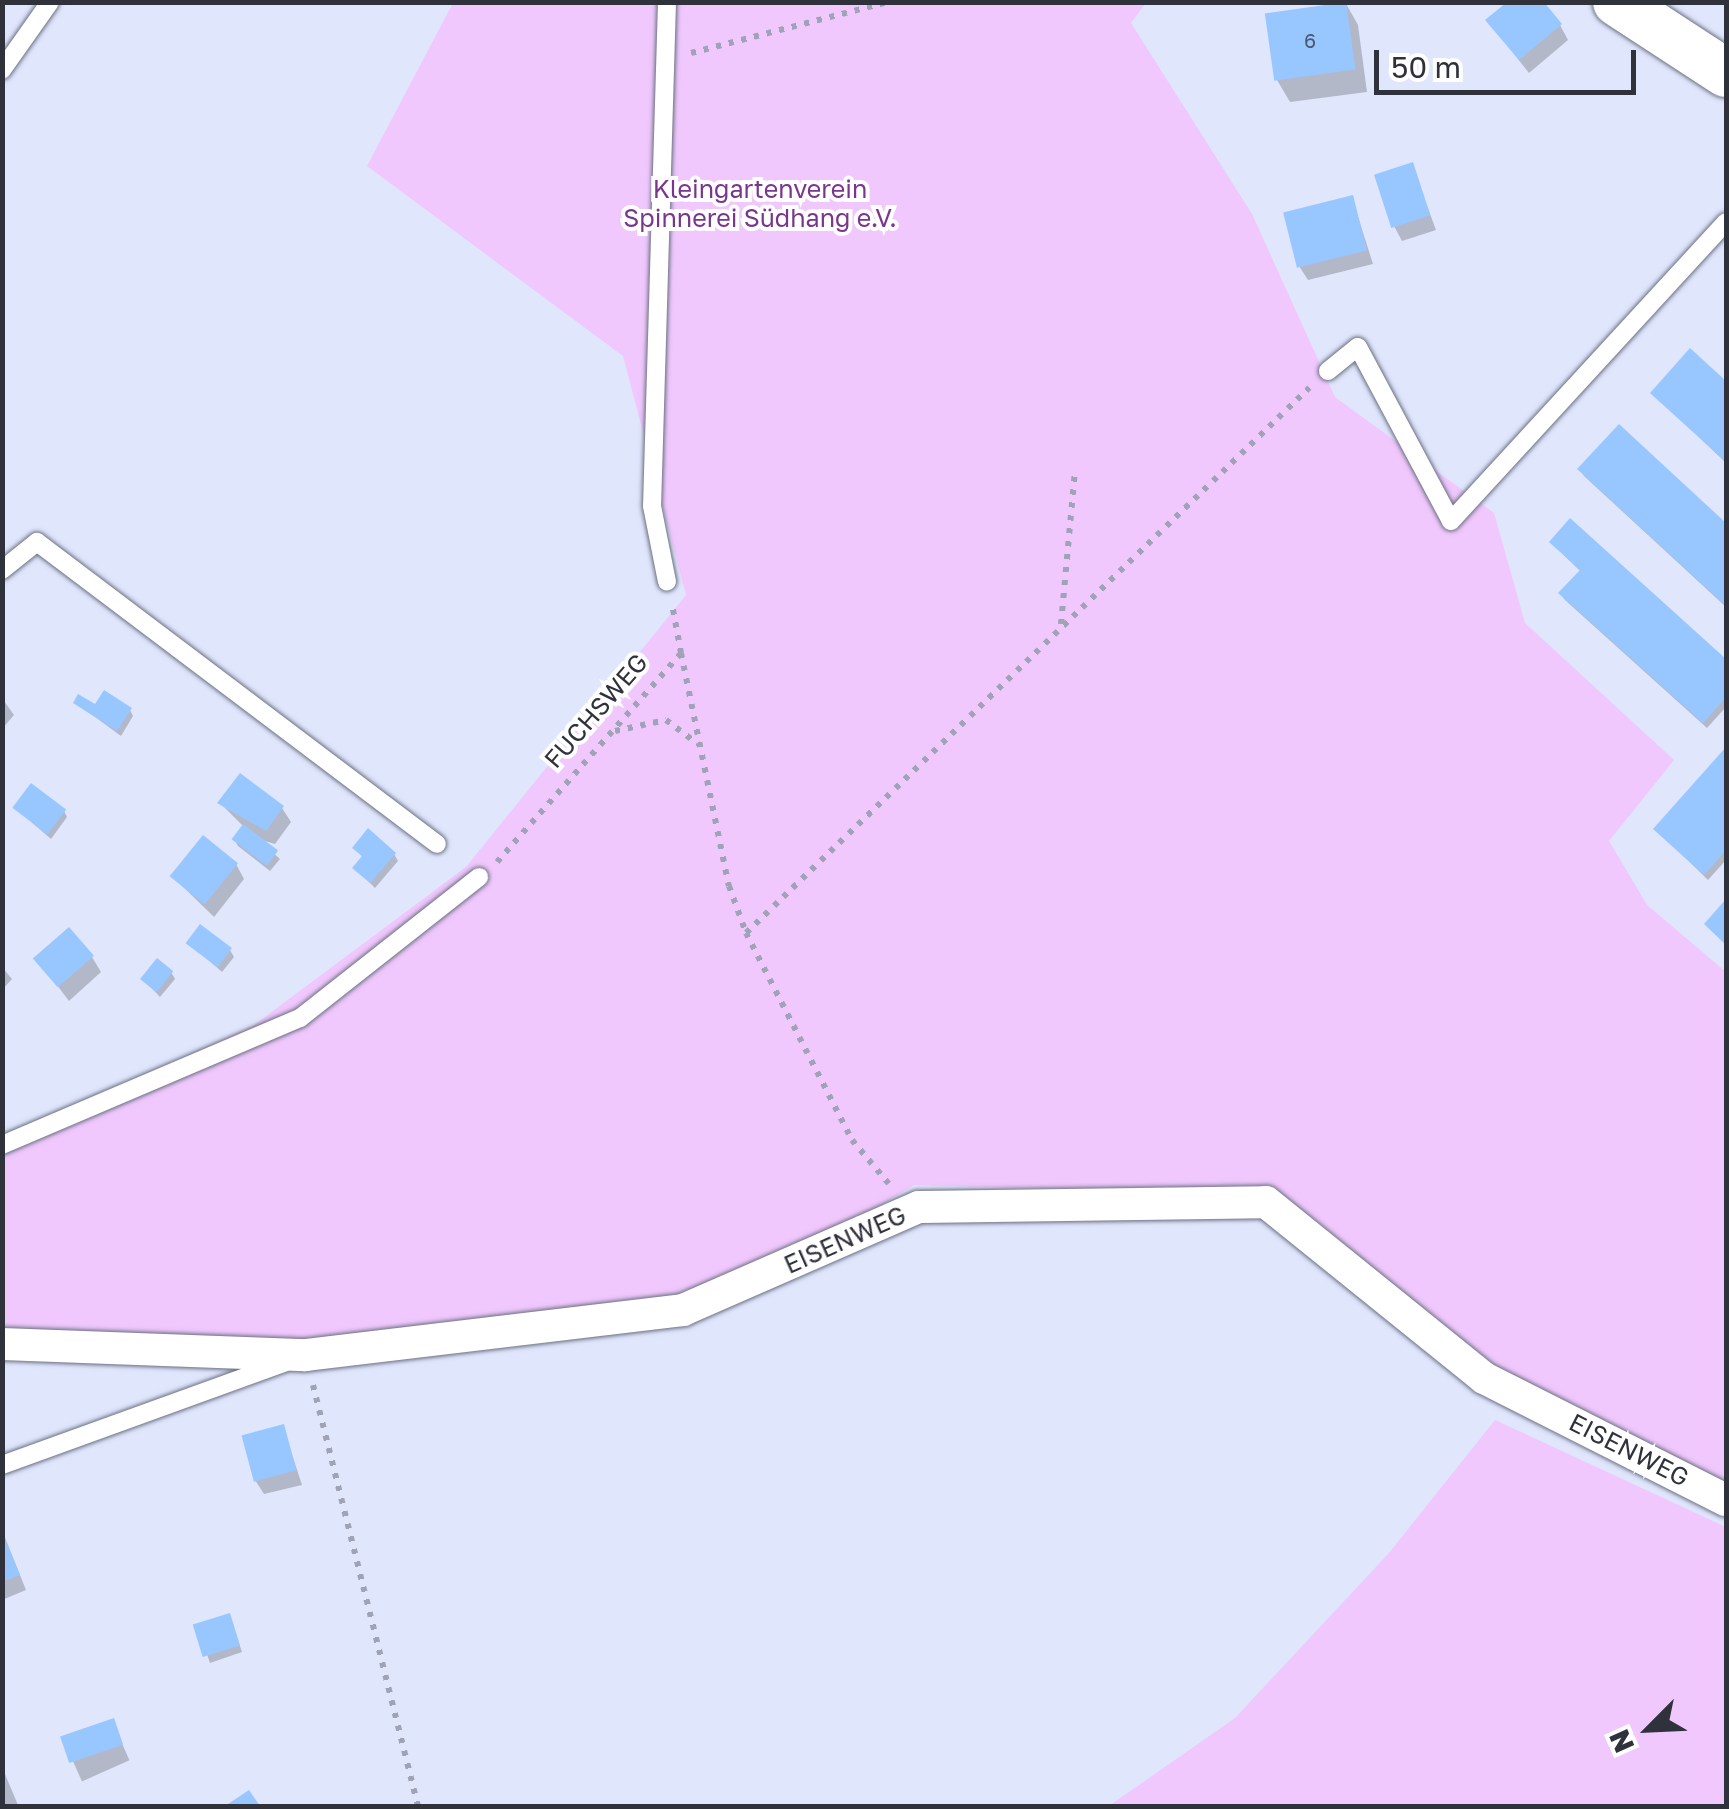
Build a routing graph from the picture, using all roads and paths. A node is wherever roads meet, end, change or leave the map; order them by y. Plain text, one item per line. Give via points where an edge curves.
1 (50, 2) edge
2 (666, 2) edge
3 (888, 2) edge
4 (1617, 2) edge
5 (667, 59) junction
6 (2, 70) edge
7 (1726, 73) edge
8 (1726, 222) edge
9 (1328, 371) joint
10 (1075, 470) dead end
11 (2, 570) edge
12 (667, 582) joint
13 (1061, 626) junction
14 (681, 652) junction
15 (612, 731) junction
16 (700, 745) junction
17 (437, 844) dead end
18 (479, 876) joint
19 (746, 933) junction
20 (2, 1145) edge
21 (919, 1208) junction
22 (2, 1344) edge
23 (306, 1355) junction
24 (2, 1465) edge
25 (1726, 1500) edge
26 (418, 1806) edge

1 - 6 lane
2 - 5 lane
3 - 5 path
4 - 7 main road
5 - 12 lane via 652,506
8 - 9 lane via 1451,521 1358,347
9 - 13 path
10 - 13 path
11 - 17 lane via 36,542
12 - 14 path, FUCHSWEG
13 - 19 path
14 - 15 path, FUCHSWEG
14 - 16 path
15 - 16 path via 666,720
15 - 18 path, FUCHSWEG
16 - 19 path via 728,886
18 - 20 lane via 300,1018
19 - 21 path via 852,1140
21 - 23 street, EISENWEG via 682,1310
21 - 25 street, EISENWEG via 1266,1202 1484,1378
22 - 23 street, EISENWEG
23 - 24 lane
23 - 26 path

